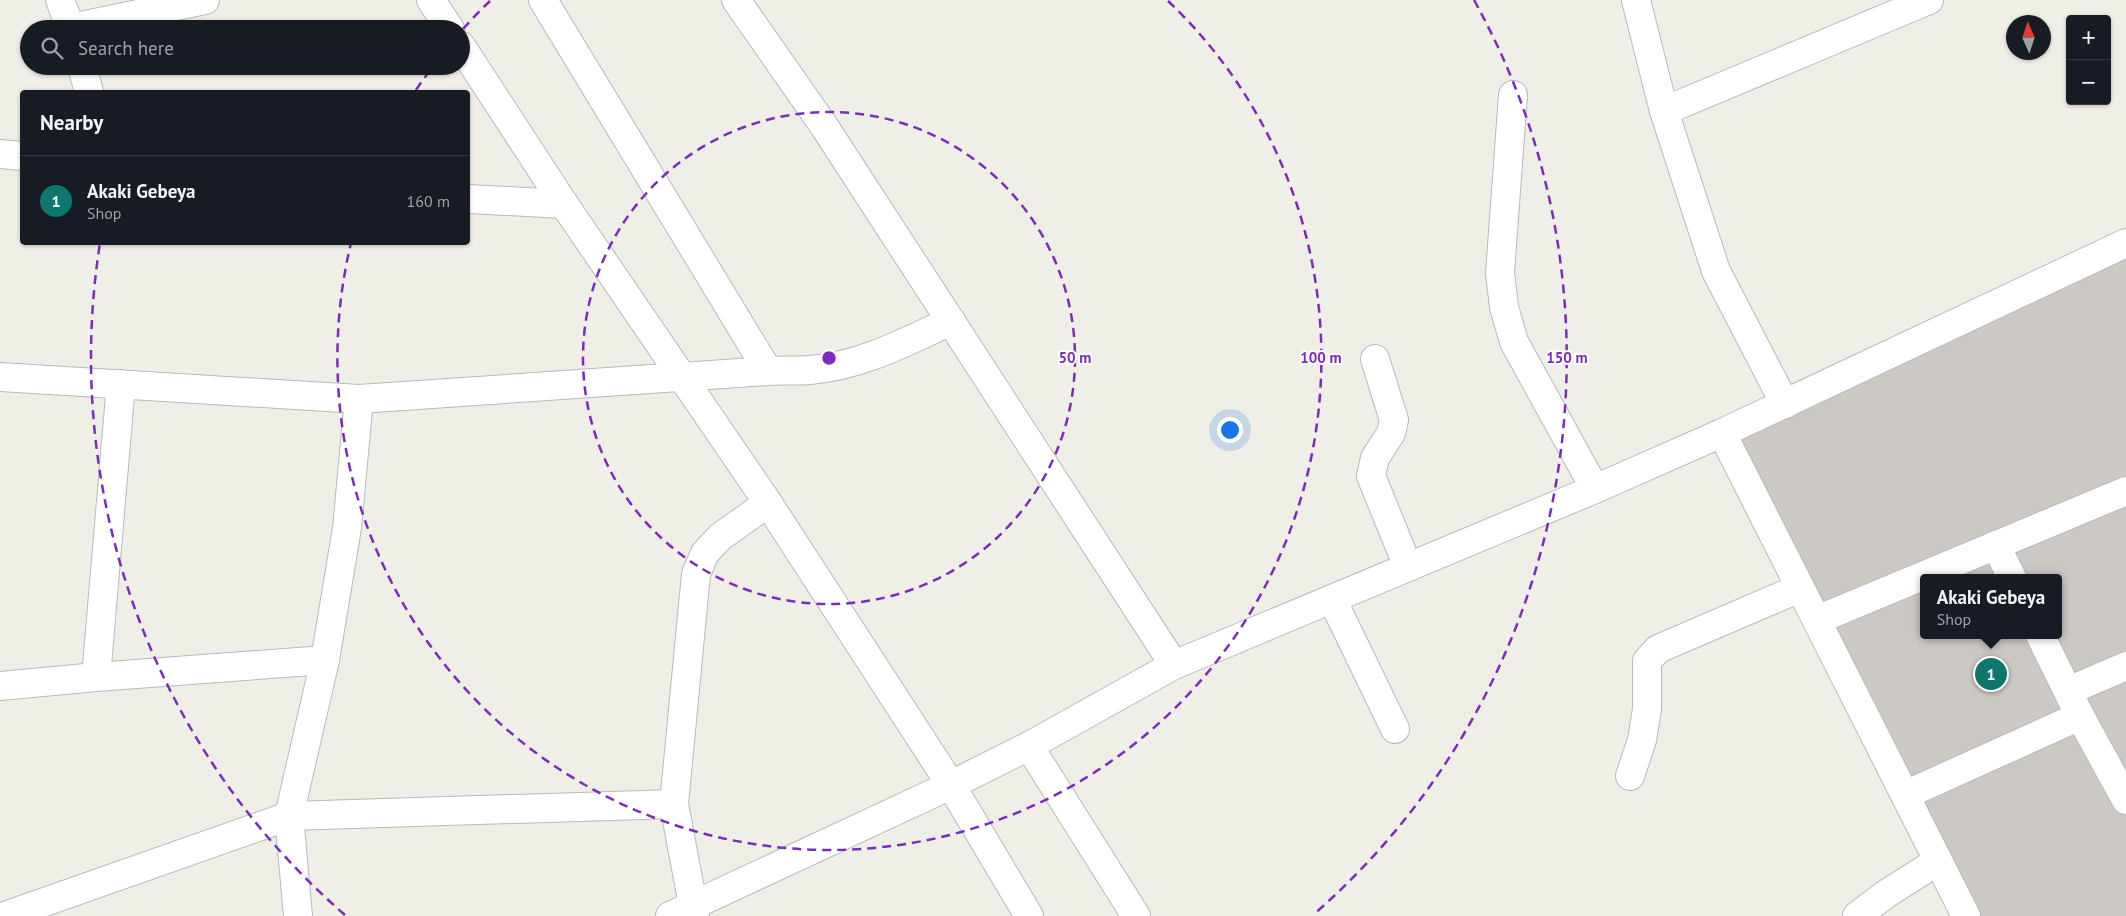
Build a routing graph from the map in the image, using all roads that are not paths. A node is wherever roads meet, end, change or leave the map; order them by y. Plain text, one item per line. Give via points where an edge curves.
1 (60, 0) edge
2 (205, 0) edge
3 (431, 0) edge
4 (543, 0) edge
5 (736, 0) edge
6 (1636, 0) edge
7 (1929, 0) edge
8 (68, 20) edge
9 (113, 20) edge
10 (444, 20) edge
11 (470, 60) edge
12 (84, 75) edge
13 (88, 90) edge
14 (1513, 95) dead end
15 (1664, 110) junction
16 (0, 154) edge
17 (20, 156) edge
18 (470, 199) edge
19 (564, 204) junction
20 (2126, 243) edge
21 (951, 321) junction
22 (1375, 359) dead end
23 (768, 371) junction
24 (0, 377) edge
25 (684, 377) junction
26 (121, 384) junction
27 (359, 399) junction
28 (1785, 404) junction
29 (1722, 433) junction
30 (1595, 489) junction
31 (2126, 491) edge
32 (768, 503) junction
33 (1996, 545) junction
34 (1408, 567) junction
35 (1927, 574) edge
36 (2010, 574) edge
37 (1920, 577) edge
38 (1800, 588) junction
39 (1332, 599) junction
40 (1817, 620) junction
41 (2042, 639) edge
42 (326, 660) junction
43 (1174, 665) junction
44 (2126, 666) edge
45 (96, 677) junction
46 (0, 686) edge
47 (2068, 690) junction
48 (2080, 716) junction
49 (1395, 728) dead end
50 (1029, 746) junction
51 (1630, 776) dead end
52 (951, 785) junction
53 (1905, 795) junction
54 (2126, 800) edge
55 (674, 804) junction
56 (289, 816) junction
57 (1938, 861) junction
58 (686, 912) edge
59 (5, 916) edge
60 (298, 916) edge
61 (1029, 916) edge
62 (1136, 916) edge
63 (1858, 916) edge
64 (1966, 916) edge

1 - 8 street
2 - 9 street
3 - 10 street
4 - 23 street
5 - 21 street via 824,126
6 - 15 street
7 - 15 street
11 - 19 street
12 - 13 street
14 - 30 street via 1500,273 1504,307 1514,342
15 - 28 street via 1716,271
16 - 17 street
18 - 19 street
19 - 25 street
20 - 28 street
21 - 23 street via 881,353 849,363 811,370
21 - 43 street
22 - 34 street via 1394,420 1391,433 1375,458 1371,476
23 - 25 street
24 - 26 street
25 - 27 street
25 - 32 street
26 - 27 street
26 - 45 street
27 - 42 street via 347,528
28 - 29 street
29 - 30 street
29 - 38 street
30 - 34 street
31 - 33 street
32 - 52 street
32 - 55 street via 720,537 705,553 696,574
33 - 35 street
33 - 36 street
34 - 39 street
37 - 40 street
38 - 40 street
38 - 51 street via 1658,649 1647,661 1647,709 1642,740
39 - 43 street
39 - 49 street
40 - 53 street
41 - 47 street
42 - 45 street
42 - 56 street
43 - 50 street
44 - 47 street
45 - 46 street
47 - 48 street
48 - 53 street
48 - 54 street
50 - 52 street
50 - 62 street
52 - 58 street
52 - 61 street
53 - 57 street
55 - 56 street
55 - 58 street
56 - 59 street
56 - 60 street
57 - 63 street
57 - 64 street

